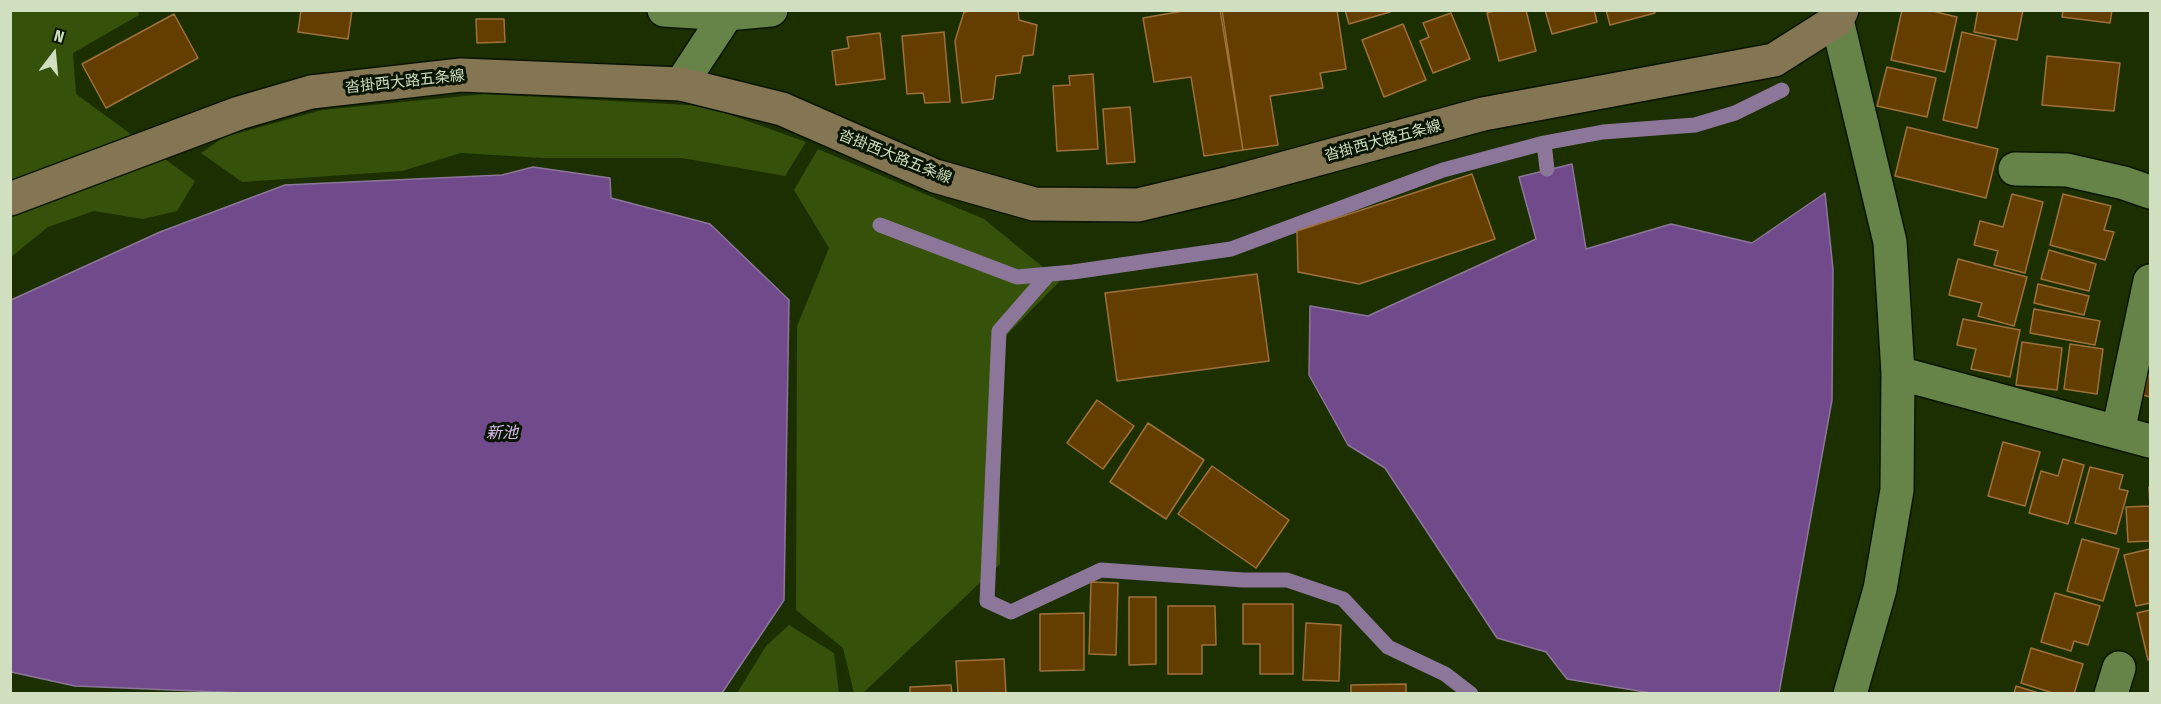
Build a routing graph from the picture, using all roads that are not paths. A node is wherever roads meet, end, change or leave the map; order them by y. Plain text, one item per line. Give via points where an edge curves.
1 (664, 10) edge
2 (771, 10) edge
3 (728, 12) edge
4 (1840, 15) edge
5 (681, 84) junction
6 (2015, 169) dead end
7 (2151, 192) edge
8 (10, 199) edge
9 (2151, 280) edge
10 (1898, 373) junction
11 (2118, 432) junction
12 (2151, 441) edge
13 (1850, 693) edge

1 - 3 street
2 - 3 street
3 - 5 street
4 - 5 main road, 沓掛西大路五条線 via 1774,60 1483,114 1138,205 1034,204 935,176 782,109
4 - 10 street via 1890,242
5 - 8 main road, 沓掛西大路五条線 via 461,75 311,92 239,113
6 - 7 street via 2067,170
9 - 11 street
10 - 11 street
10 - 13 street via 1897,490 1880,589
11 - 12 street

